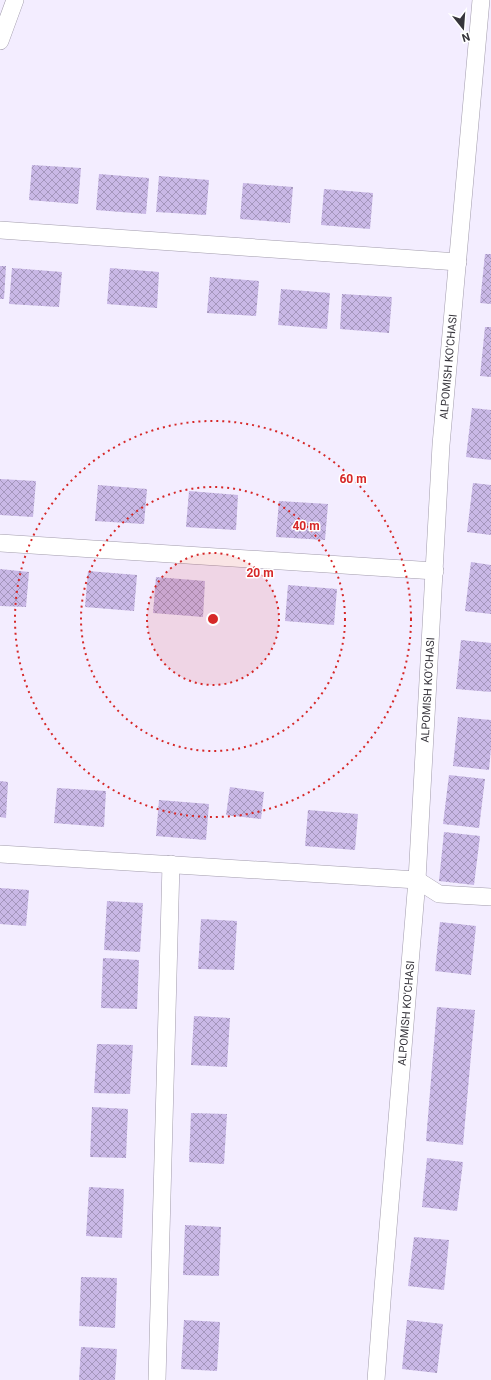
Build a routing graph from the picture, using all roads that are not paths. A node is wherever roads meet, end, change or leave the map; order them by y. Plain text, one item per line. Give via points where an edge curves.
1 (15, 0) edge
2 (481, 0) edge
3 (0, 41) edge
4 (0, 230) edge
5 (458, 262) junction
6 (0, 543) edge
7 (434, 570) junction
8 (0, 854) edge
9 (171, 864) junction
10 (417, 880) junction
11 (491, 897) edge
12 (157, 1380) edge
13 (376, 1380) edge

1 - 3 street
2 - 5 street, ALPOMISH KO'CHASI
4 - 5 street
5 - 7 street, ALPOMISH KO'CHASI via 441,445
6 - 7 street
7 - 10 street, ALPOMISH KO'CHASI
8 - 9 street
9 - 10 street
9 - 12 street
10 - 11 street via 439,894
10 - 13 street, ALPOMISH KO'CHASI

